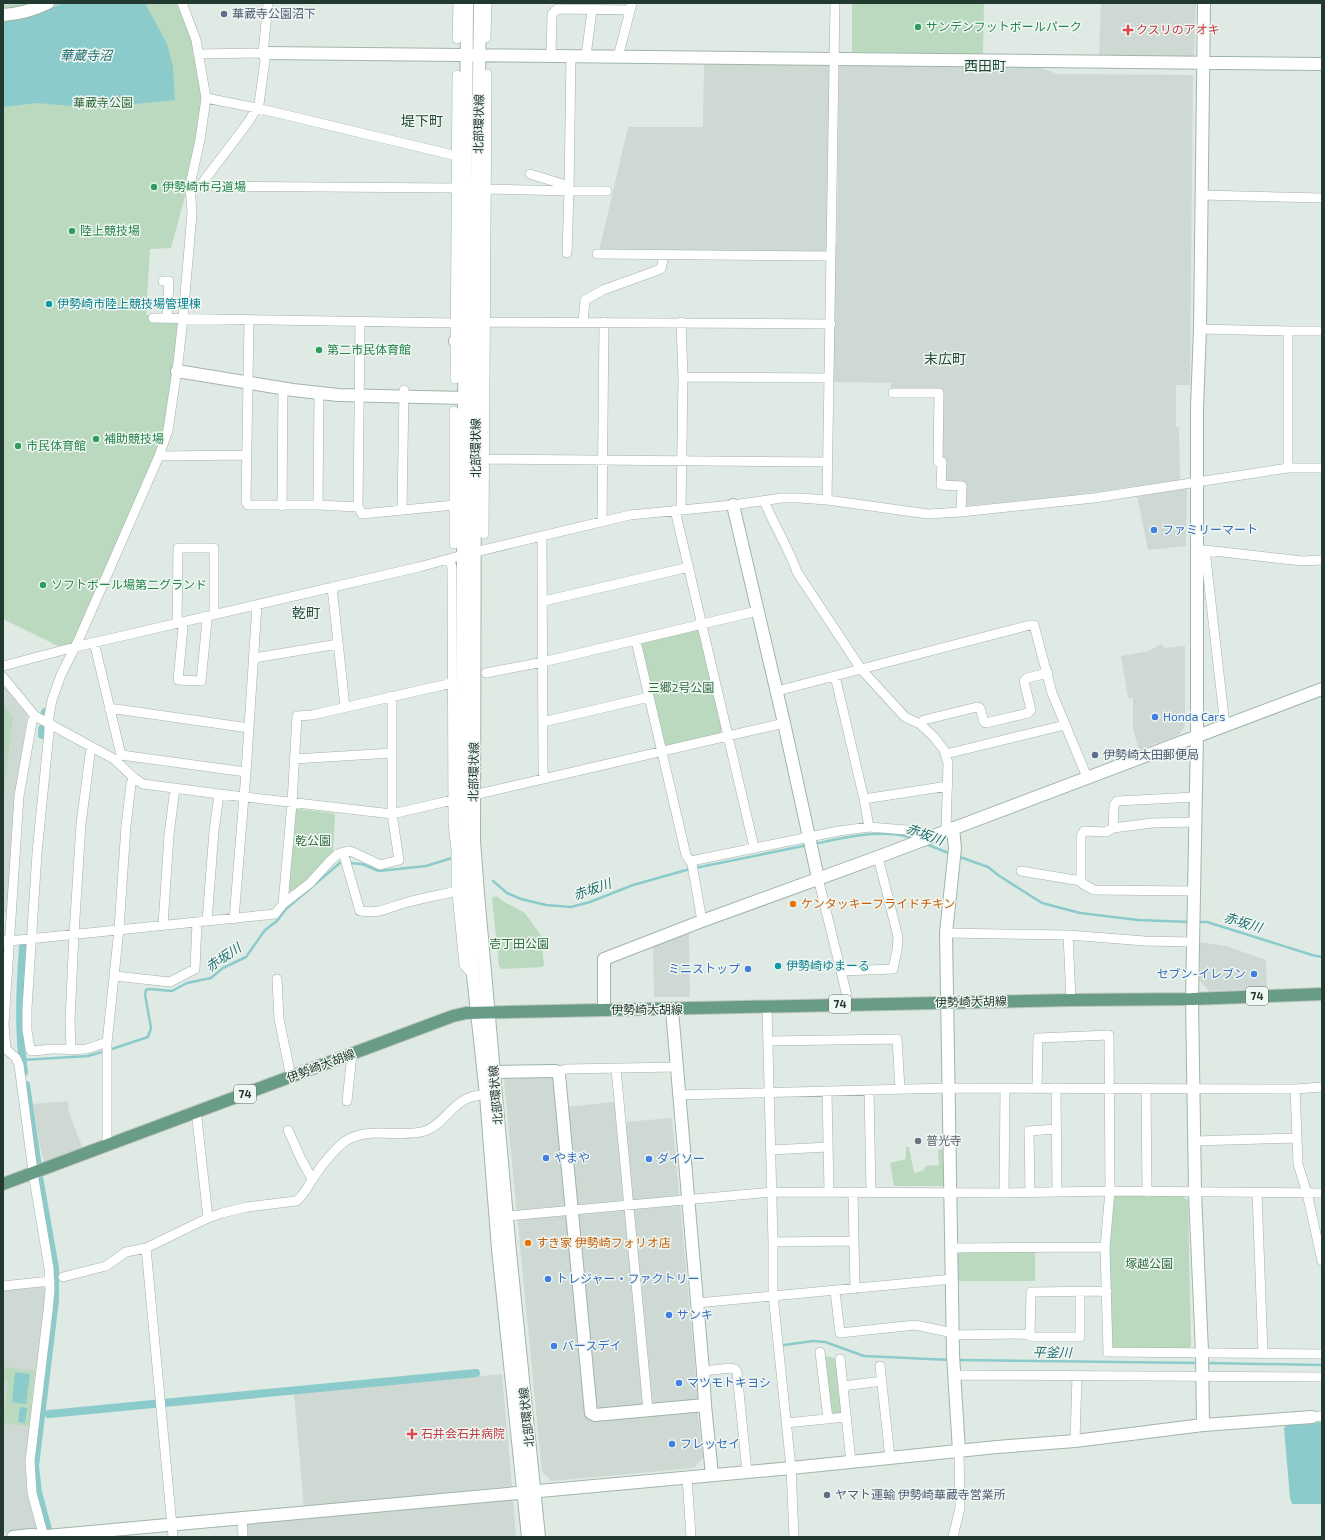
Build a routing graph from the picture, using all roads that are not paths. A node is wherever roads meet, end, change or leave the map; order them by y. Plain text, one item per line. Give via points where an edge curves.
1 (48, 3) edge
2 (182, 3) edge
3 (268, 3) edge
4 (467, 3) edge
5 (835, 3) edge
6 (1204, 3) edge
7 (482, 4) edge
8 (631, 6) edge
9 (458, 8) edge
10 (592, 10) junction
11 (3, 15) edge
12 (466, 28) junction
13 (486, 38) dead end
14 (457, 39) dead end
15 (263, 53) junction
16 (198, 54) junction
17 (466, 56) junction
18 (480, 56) junction
19 (551, 56) junction
20 (572, 56) junction
21 (586, 56) junction
22 (618, 57) junction
23 (835, 59) junction
24 (1203, 63) junction
25 (1322, 64) edge
26 (487, 74) dead end
27 (457, 75) dead end
28 (479, 88) junction
29 (206, 98) junction
30 (487, 98) junction
31 (467, 106) junction
32 (257, 108) junction
33 (457, 121) junction
34 (457, 156) junction
35 (530, 174) dead end
36 (190, 185) junction
37 (202, 186) junction
38 (456, 188) junction
39 (569, 188) junction
40 (607, 191) dead end
41 (486, 194) junction
42 (1202, 195) junction
43 (1322, 198) edge
44 (477, 214) junction
45 (456, 225) junction
46 (466, 236) junction
47 (477, 245) junction
48 (567, 253) dead end
49 (597, 254) dead end
50 (664, 255) junction
51 (830, 256) junction
52 (486, 258) junction
53 (466, 263) junction
54 (456, 275) junction
55 (163, 281) dead end
56 (153, 318) dead end
57 (166, 318) junction
58 (183, 318) junction
59 (249, 320) junction
60 (360, 322) junction
61 (583, 322) junction
62 (604, 322) junction
63 (681, 322) junction
64 (455, 323) junction
65 (486, 323) junction
66 (831, 324) junction
67 (1200, 328) junction
68 (1288, 331) junction
69 (1322, 331) edge
70 (477, 337) junction
71 (455, 341) junction
72 (465, 359) junction
73 (178, 367) junction
74 (683, 377) junction
75 (829, 378) junction
76 (455, 379) dead end
77 (249, 380) junction
78 (284, 388) junction
79 (319, 393) junction
80 (359, 393) junction
81 (893, 393) dead end
82 (404, 394) junction
83 (468, 394) junction
84 (454, 411) dead end
85 (476, 422) junction
86 (464, 426) junction
87 (485, 439) junction
88 (454, 442) junction
89 (247, 455) junction
90 (159, 456) junction
91 (603, 461) junction
92 (682, 461) junction
93 (828, 462) junction
94 (485, 465) junction
95 (1288, 468) junction
96 (1322, 468) edge
97 (1197, 481) junction
98 (476, 483) junction
99 (827, 500) junction
100 (764, 501) junction
101 (318, 505) junction
102 (733, 505) junction
103 (282, 506) junction
104 (358, 507) junction
105 (454, 509) junction
106 (402, 510) junction
107 (678, 510) junction
108 (961, 512) junction
109 (602, 522) junction
110 (463, 532) junction
111 (484, 534) dead end
112 (542, 536) junction
113 (454, 544) dead end
114 (475, 552) junction
115 (463, 555) junction
116 (450, 559) junction
117 (1322, 560) edge
118 (689, 567) junction
119 (332, 587) junction
120 (544, 601) junction
121 (257, 605) junction
122 (757, 611) junction
123 (210, 615) junction
124 (180, 622) junction
125 (702, 624) junction
126 (636, 640) junction
127 (94, 642) junction
128 (338, 644) junction
129 (75, 647) junction
130 (254, 658) junction
131 (543, 662) junction
132 (3, 666) edge
133 (861, 669) junction
134 (486, 673) dead end
135 (1048, 673) junction
136 (835, 676) junction
137 (3, 677) edge
138 (452, 683) junction
139 (1322, 689) edge
140 (777, 691) junction
141 (391, 696) junction
142 (649, 696) junction
143 (344, 707) junction
144 (109, 708) junction
145 (35, 716) junction
146 (543, 722) junction
147 (784, 723) junction
148 (920, 724) junction
149 (49, 725) junction
150 (1065, 725) junction
151 (1225, 726) junction
152 (249, 728) junction
153 (1197, 736) junction
154 (728, 737) junction
155 (92, 747) junction
156 (661, 752) junction
157 (392, 753) junction
158 (946, 754) junction
159 (294, 759) junction
160 (246, 772) junction
161 (1087, 777) junction
162 (134, 778) junction
163 (544, 779) junction
164 (948, 786) junction
165 (174, 788) junction
166 (219, 794) junction
167 (244, 797) junction
168 (1196, 797) junction
169 (463, 798) junction
170 (864, 799) junction
171 (292, 803) junction
172 (392, 814) junction
173 (1195, 822) junction
174 (869, 827) junction
175 (1113, 828) junction
176 (949, 830) junction
177 (810, 838) junction
178 (928, 838) junction
179 (754, 847) junction
180 (343, 852) junction
181 (878, 856) junction
182 (691, 861) junction
183 (1020, 871) dead end
184 (818, 878) junction
185 (1081, 881) junction
186 (457, 891) junction
187 (1194, 891) junction
188 (283, 904) junction
189 (234, 919) junction
190 (207, 921) junction
191 (702, 921) junction
192 (197, 922) junction
193 (164, 925) junction
194 (119, 929) junction
195 (946, 933) junction
196 (74, 934) junction
197 (1068, 934) junction
198 (31, 940) junction
199 (6, 941) edge
200 (1193, 942) junction
201 (842, 971) junction
202 (473, 975) junction
203 (114, 976) junction
204 (277, 979) dead end
205 (1322, 994) edge
206 (1192, 999) junction
207 (1071, 1000) junction
208 (948, 1003) junction
209 (849, 1004) junction
210 (767, 1007) junction
211 (604, 1010) junction
212 (672, 1010) junction
213 (483, 1013) junction
214 (769, 1041) junction
215 (107, 1043) junction
216 (71, 1050) junction
217 (6, 1054) edge
218 (352, 1054) junction
219 (676, 1067) junction
220 (616, 1069) junction
221 (494, 1072) junction
222 (558, 1072) junction
223 (291, 1077) junction
224 (1108, 1087) junction
225 (1322, 1087) edge
226 (949, 1088) junction
227 (1037, 1088) junction
228 (1056, 1088) junction
229 (1146, 1088) junction
230 (1194, 1088) junction
231 (900, 1089) junction
232 (1005, 1089) junction
233 (1295, 1089) junction
234 (869, 1090) junction
235 (827, 1091) junction
236 (770, 1092) junction
237 (486, 1095) junction
238 (679, 1095) junction
239 (347, 1102) dead end
240 (195, 1113) junction
241 (1056, 1129) junction
242 (288, 1130) dead end
243 (1297, 1138) junction
244 (1194, 1141) junction
245 (107, 1146) junction
246 (828, 1147) junction
247 (771, 1150) junction
248 (34, 1173) junction
249 (312, 1179) junction
250 (3, 1184) edge
251 (1110, 1191) junction
252 (772, 1192) junction
253 (829, 1192) junction
254 (853, 1192) junction
255 (871, 1192) junction
256 (950, 1192) junction
257 (1057, 1192) junction
258 (1147, 1192) junction
259 (1004, 1193) junction
260 (1030, 1193) junction
261 (1195, 1193) junction
262 (1307, 1193) junction
263 (1322, 1193) edge
264 (1257, 1194) junction
265 (688, 1199) junction
266 (628, 1205) junction
267 (571, 1210) junction
268 (507, 1216) junction
269 (208, 1218) junction
270 (853, 1241) junction
271 (773, 1242) junction
272 (1105, 1247) junction
273 (146, 1248) junction
274 (952, 1248) junction
275 (1322, 1261) edge
276 (63, 1277) dead end
277 (953, 1279) junction
278 (50, 1281) junction
279 (3, 1286) edge
280 (855, 1289) junction
281 (835, 1291) junction
282 (1080, 1291) junction
283 (1107, 1291) junction
284 (773, 1295) junction
285 (697, 1303) junction
286 (953, 1334) junction
287 (1030, 1335) junction
288 (820, 1352) dead end
289 (1262, 1353) junction
290 (1202, 1354) junction
291 (1322, 1354) edge
292 (840, 1359) dead end
293 (880, 1366) dead end
294 (703, 1371) junction
295 (954, 1373) junction
296 (1202, 1374) junction
297 (1078, 1376) junction
298 (1322, 1377) edge
299 (882, 1381) junction
300 (843, 1386) junction
301 (705, 1405) junction
302 (648, 1410) junction
303 (846, 1417) junction
304 (1317, 1417) edge
305 (828, 1419) junction
306 (786, 1423) junction
307 (1203, 1426) junction
308 (1075, 1441) junction
309 (959, 1451) junction
310 (890, 1458) junction
311 (851, 1462) junction
312 (791, 1468) junction
313 (747, 1472) junction
314 (712, 1475) junction
315 (687, 1477) junction
316 (529, 1491) junction
317 (242, 1519) junction
318 (173, 1531) edge
319 (47, 1536) edge
320 (12, 1537) edge
321 (243, 1537) edge
322 (528, 1537) edge
323 (539, 1537) edge
324 (691, 1537) edge
325 (794, 1537) edge
326 (953, 1537) edge

1 - 11 street via 14,15
2 - 16 street via 195,35
3 - 15 street
4 - 12 street, 北部環状線
5 - 23 street
6 - 24 street
7 - 13 street
7 - 18 street, 北部環状線
8 - 10 street
8 - 22 street
9 - 12 street
9 - 14 street
10 - 19 street via 557,9 552,14
10 - 21 street
12 - 17 street, 北部環状線
15 - 16 street
15 - 17 street
15 - 32 street via 265,60 262,90
16 - 29 street
17 - 18 street
17 - 31 street, 北部環状線
18 - 19 street
18 - 28 street, 北部環状線
19 - 20 street
20 - 21 street
20 - 39 street
21 - 22 street
22 - 23 street
23 - 24 street
23 - 51 street
24 - 25 street
24 - 42 street
26 - 30 street
27 - 33 street
28 - 30 street
28 - 44 street, 北部環状線
29 - 32 street
29 - 36 street
30 - 41 street
31 - 33 street
31 - 46 street, 北部環状線
32 - 34 street
32 - 37 street
33 - 34 street
34 - 38 street
35 - 39 street
36 - 37 street
36 - 58 street via 192,213
37 - 38 street
38 - 45 street
39 - 40 street
39 - 41 street
39 - 48 street
41 - 44 street
41 - 52 street
42 - 43 street
42 - 67 street
44 - 47 street, 北部環状線
45 - 46 street
45 - 54 street
46 - 53 street, 北部環状線
47 - 52 street
47 - 70 street, 北部環状線
49 - 50 street
50 - 51 street
50 - 61 street via 660,269 603,290 586,300
51 - 66 street
52 - 65 street
53 - 54 street
53 - 72 street, 北部環状線
54 - 64 street
55 - 57 street via 170,281
56 - 57 street
57 - 58 street
58 - 59 street
58 - 73 street
59 - 60 street
59 - 77 street
60 - 64 street
60 - 80 street
61 - 62 street
61 - 65 street
62 - 63 street
62 - 91 street
63 - 66 street
63 - 74 street
64 - 71 street
65 - 70 street
65 - 87 street
66 - 75 street
67 - 68 street
67 - 97 street
68 - 69 street
68 - 95 street
70 - 83 street, 北部環状線
71 - 72 street
71 - 76 street
72 - 83 street, 北部環状線
73 - 77 street
73 - 90 street via 168,430
74 - 75 street
74 - 92 street
75 - 93 street
77 - 78 street
77 - 80 street
77 - 89 street
78 - 79 street
78 - 103 street
79 - 80 street
79 - 101 street
80 - 82 street
80 - 104 street
81 - 108 street via 939,393 938,462 942,462 941,485 962,486
82 - 83 street
82 - 106 street
83 - 85 street, 北部環状線
83 - 86 street, 北部環状線
84 - 88 street
85 - 87 street
85 - 98 street, 北部環状線
86 - 88 street
86 - 110 street, 北部環状線
87 - 94 street
88 - 105 street
89 - 90 street
89 - 103 street via 248,505
90 - 129 street
91 - 92 street
91 - 94 street
91 - 109 street
92 - 93 street
92 - 107 street
93 - 99 street
94 - 98 street
94 - 111 street
95 - 96 street
95 - 97 street
97 - 108 street via 1094,498
97 - 153 street
98 - 114 street, 北部環状線
99 - 100 street via 794,498
99 - 108 street via 928,514
100 - 102 street
100 - 133 street via 797,572
101 - 103 street
101 - 104 street
102 - 107 street
102 - 122 street
104 - 106 street via 362,514
105 - 106 street
105 - 110 street
105 - 113 street
107 - 109 street via 630,515
107 - 118 street
109 - 112 street
110 - 115 street, 北部環状線
112 - 114 street
112 - 120 street
114 - 115 street
114 - 169 street, 北部環状線 via 476,677
115 - 116 street
115 - 169 street, 北部環状線
116 - 119 street
116 - 138 street
117 - 151 street via 1302,561 1205,550
118 - 120 street
118 - 125 street
119 - 121 street
119 - 128 street
120 - 131 street
121 - 123 street
121 - 130 street
122 - 125 street
122 - 140 street
123 - 124 street
123 - 124 street via 207,621 201,681 178,680 183,627
123 - 124 street via 214,548 178,548
124 - 127 street
125 - 126 street
125 - 154 street
126 - 131 street
126 - 142 street
127 - 129 street
127 - 144 street
128 - 130 street
128 - 143 street
129 - 132 street
129 - 149 street via 52,700
130 - 152 street
131 - 134 street
131 - 146 street
133 - 135 street via 1034,625
133 - 136 street
133 - 148 street via 906,717
135 - 148 street via 1027,678 1024,682 1031,710 1028,713 986,723 980,708 977,707 924,720
135 - 150 street via 1052,693
136 - 140 street
136 - 170 street
137 - 145 street
138 - 141 street
138 - 169 street
139 - 151 street
140 - 147 street
141 - 143 street
141 - 157 street
142 - 146 street
142 - 156 street
143 - 159 street via 297,716
144 - 152 street
144 - 160 street via 121,755
145 - 149 street
145 - 199 street via 19,796
146 - 163 street
147 - 154 street
147 - 177 street
148 - 158 street via 934,736
149 - 155 street
149 - 198 street
150 - 158 street
150 - 161 street
151 - 153 street
152 - 160 street
153 - 161 street
153 - 168 street
154 - 156 street
154 - 179 street
155 - 162 street via 114,759
155 - 196 street via 81,824
156 - 163 street
156 - 182 street via 686,855
157 - 159 street
157 - 172 street
158 - 164 street
159 - 171 street
160 - 167 street
161 - 176 street
162 - 165 street via 149,785
162 - 194 street via 126,826
163 - 169 street
164 - 170 street
164 - 176 street
165 - 166 street
165 - 193 street
166 - 167 street
166 - 190 street
167 - 171 street
167 - 189 street
168 - 173 street
168 - 175 street via 1118,801 1114,806
169 - 172 street
169 - 186 street via 453,823
169 - 202 street, 北部環状線 via 465,877
169 - 213 street, 北部環状線 via 474,841
170 - 174 street
171 - 172 street
171 - 188 street
172 - 180 street via 399,860 380,865 353,852
173 - 175 street via 1152,823
173 - 187 street
174 - 177 street via 839,830
174 - 178 street via 906,830
175 - 185 street via 1106,832 1084,832 1081,836
176 - 178 street
176 - 195 street via 955,848
177 - 179 street
177 - 184 street
178 - 181 street
179 - 182 street
180 - 186 street via 360,911 370,913 388,910 404,903
180 - 188 street
181 - 184 street
181 - 201 street via 898,937 892,969
182 - 191 street
183 - 185 street
184 - 191 street
184 - 201 street
185 - 187 street via 1094,890
186 - 202 street via 464,965
187 - 200 street
188 - 189 street via 275,914
189 - 190 street
190 - 192 street
191 - 211 street via 604,959
192 - 193 street
192 - 203 street via 195,969 170,982
193 - 194 street
194 - 196 street
194 - 203 street
195 - 197 street
195 - 208 street
196 - 198 street
196 - 216 street
197 - 200 street via 1145,941
197 - 207 street
198 - 199 street
198 - 216 street via 27,1008 30,1049
199 - 217 street
200 - 206 street
201 - 209 street
202 - 213 street, 北部環状線
203 - 215 street
204 - 223 street via 279,1019
205 - 206 main road, 伊勢崎大胡線 / 74
206 - 207 main road, 伊勢崎大胡線 / 74
206 - 230 street
207 - 208 main road, 伊勢崎大胡線 / 74
208 - 209 main road, 伊勢崎大胡線 / 74
208 - 226 street
209 - 210 main road, 伊勢崎大胡線 / 74
210 - 212 main road, 伊勢崎大胡線 / 74
210 - 214 street
211 - 212 main road, 伊勢崎大胡線 / 74
211 - 213 main road, 伊勢崎大胡線 / 74
212 - 219 street
213 - 218 main road, 伊勢崎大胡線 / 74 via 453,1016
213 - 221 street, 北部環状線
213 - 237 street, 北部環状線
214 - 231 street via 897,1039
214 - 236 street
215 - 216 street via 92,1048
215 - 245 street
217 - 248 street via 16,1058 19,1066
218 - 223 main road, 伊勢崎大胡線 / 74
218 - 239 street
219 - 220 street
219 - 238 street
220 - 222 street via 566,1069
220 - 266 street
221 - 222 street
221 - 268 street, 北部環状線
222 - 267 street
223 - 240 main road, 伊勢崎大胡線 / 74
224 - 227 street via 1109,1035 1038,1038
224 - 228 street
224 - 229 street
224 - 251 street
225 - 233 street
226 - 231 street
226 - 232 street
226 - 256 street
227 - 228 street
227 - 232 street
228 - 241 street
229 - 230 street
229 - 258 street
230 - 233 street
230 - 244 street
231 - 234 street
232 - 259 street
233 - 243 street
234 - 235 street
234 - 255 street
235 - 236 street
235 - 246 street
236 - 238 street
236 - 247 street
237 - 249 street via 465,1099 437,1124 426,1130 410,1133 378,1132 349,1139
237 - 316 street, 北部環状線 via 498,1249
238 - 265 street
240 - 245 main road, 伊勢崎大胡線 / 74
240 - 269 street
241 - 257 street
241 - 260 street via 1029,1131
242 - 249 street
243 - 244 street
243 - 262 street via 1298,1164
244 - 261 street
245 - 248 main road, 伊勢崎大胡線 / 74
246 - 247 street
246 - 253 street
247 - 252 street
248 - 250 main road, 伊勢崎大胡線 / 74
248 - 278 street
249 - 269 street via 296,1201 234,1209
251 - 257 street
251 - 258 street
251 - 272 street
252 - 253 street
252 - 265 street
252 - 271 street
253 - 254 street
254 - 255 street
254 - 270 street
255 - 256 street
256 - 259 street
256 - 274 street
257 - 260 street
258 - 261 street
259 - 260 street
261 - 264 street
261 - 290 street
262 - 263 street
262 - 264 street
262 - 275 street
264 - 289 street
265 - 266 street
265 - 285 street
266 - 267 street
266 - 302 street
267 - 268 street
267 - 302 street via 591,1413 595,1415
268 - 316 street, 北部環状線
269 - 273 street
270 - 271 street
270 - 280 street
271 - 284 street
272 - 274 street
272 - 283 street
273 - 276 street via 126,1252 102,1268
273 - 318 street
274 - 277 street
277 - 280 street
277 - 286 street
278 - 279 street
278 - 319 street via 30,1461 32,1493
280 - 281 street
281 - 284 street
281 - 286 street via 840,1332 915,1325
282 - 283 street
282 - 287 street via 1031,1292
282 - 287 street via 1080,1337
283 - 290 street via 1108,1352
284 - 285 street
284 - 306 street
285 - 294 street
286 - 287 street
286 - 295 street
288 - 305 street
289 - 290 street
289 - 291 street
290 - 296 street
292 - 300 street
293 - 299 street
294 - 301 street
294 - 313 street via 731,1368 737,1372
295 - 297 street
295 - 309 street
296 - 297 street
296 - 298 street
296 - 307 street
297 - 308 street
299 - 300 street
299 - 310 street
300 - 303 street
301 - 302 street
301 - 314 street
303 - 305 street
303 - 311 street
304 - 307 street
305 - 306 street
306 - 312 street
307 - 308 street
308 - 309 street
309 - 310 street
309 - 326 street via 960,1508
310 - 311 street
311 - 312 street
312 - 313 street
312 - 325 street
313 - 314 street
314 - 315 street
315 - 316 street
315 - 324 street
316 - 317 street
316 - 322 street, 北部環状線
316 - 323 street, 北部環状線
317 - 318 street
317 - 321 street
318 - 319 street
319 - 320 street

